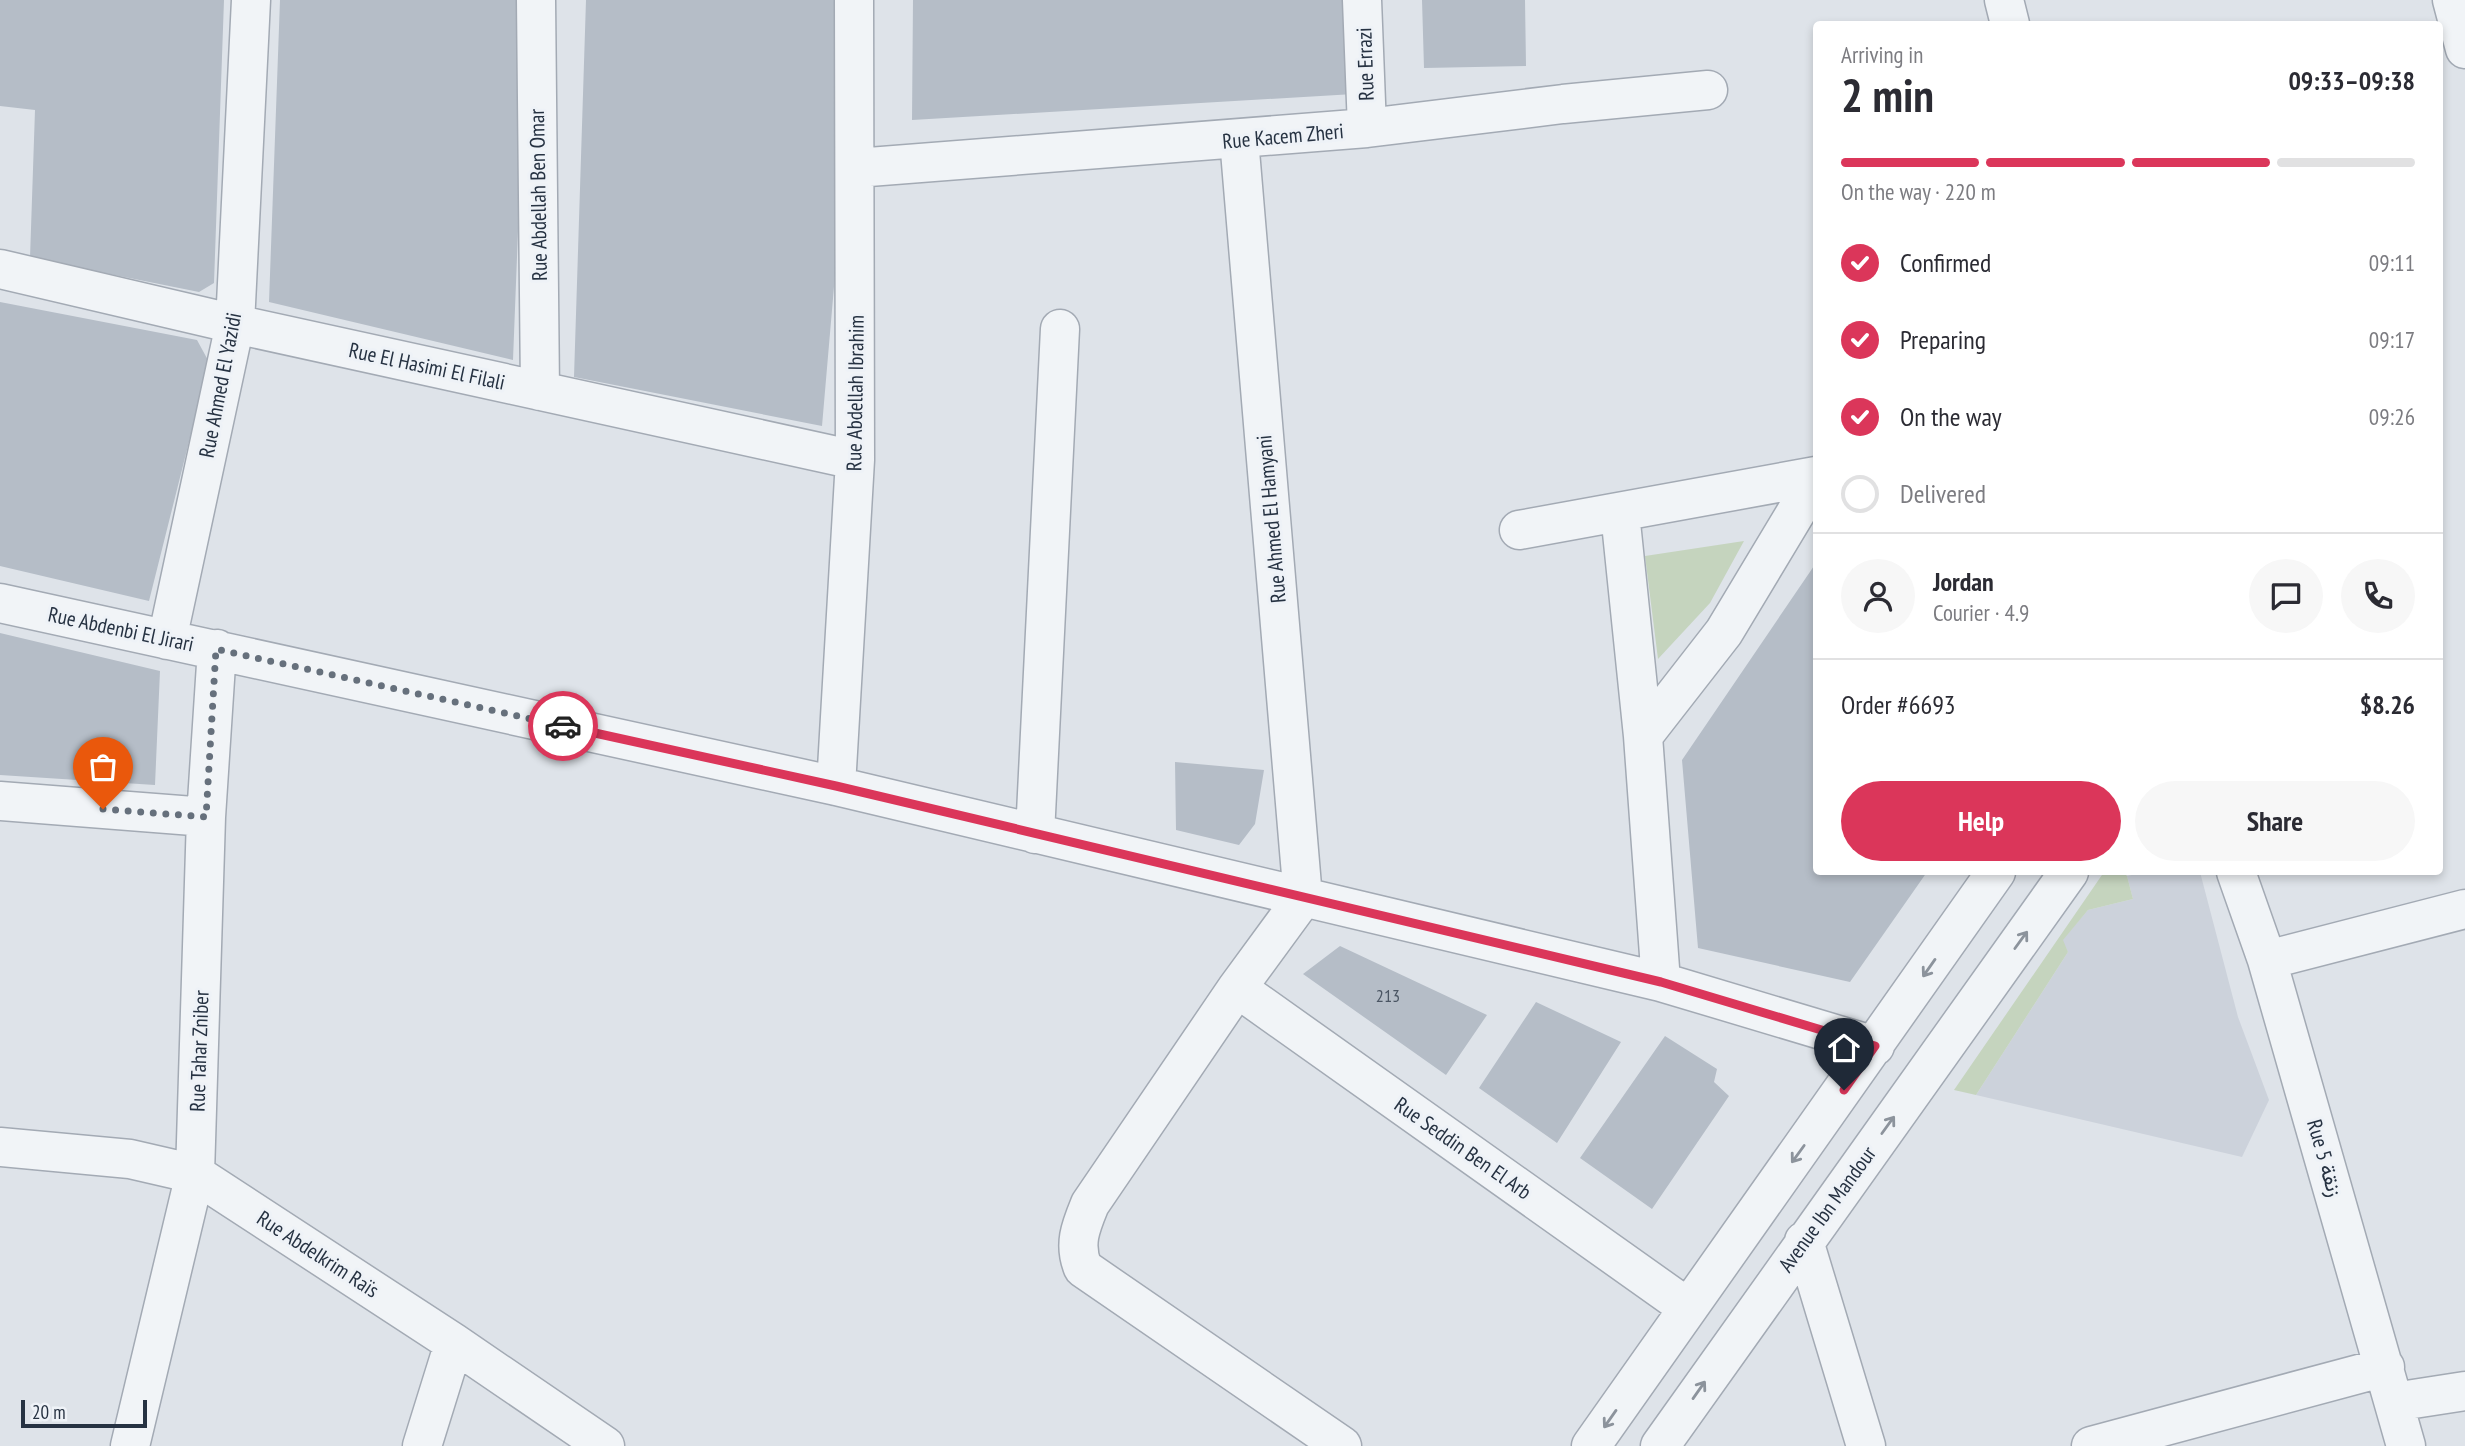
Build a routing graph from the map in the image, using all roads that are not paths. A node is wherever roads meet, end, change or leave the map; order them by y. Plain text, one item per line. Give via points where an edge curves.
1 (251, 0) edge
2 (536, 0) edge
3 (854, 0) edge
4 (1362, 0) edge
5 (2004, 0) edge
6 (2452, 0) edge
7 (2009, 21) edge
8 (2465, 49) edge
9 (1708, 90) dead end
10 (1367, 128) junction
11 (1239, 139) junction
12 (856, 168) junction
13 (0, 269) edge
14 (235, 324) junction
15 (1060, 329) dead end
16 (540, 391) junction
17 (855, 460) junction
18 (1813, 479) edge
19 (1813, 483) edge
20 (1620, 513) junction
21 (1519, 530) dead end
22 (0, 603) edge
23 (167, 640) junction
24 (216, 649) junction
25 (1643, 736) junction
26 (836, 786) junction
27 (0, 801) edge
28 (206, 817) junction
29 (1035, 834) junction
30 (1994, 875) edge
31 (2067, 875) edge
32 (2237, 875) edge
33 (1303, 898) junction
34 (2465, 909) edge
35 (2267, 960) junction
36 (1661, 982) junction
37 (1237, 988) junction
38 (1875, 1046) junction
39 (0, 1147) edge
40 (195, 1174) junction
41 (1804, 1241) junction
42 (1688, 1308) junction
43 (454, 1343) junction
44 (2390, 1385) junction
45 (2465, 1391) edge
46 (130, 1446) edge
47 (422, 1446) edge
48 (605, 1446) edge
49 (1342, 1446) edge
50 (1591, 1446) edge
51 (1660, 1446) edge
52 (1866, 1446) edge
53 (2091, 1446) edge
54 (2406, 1446) edge

1 - 14 street, Rue Ahmed El Yazidi
2 - 16 street, Rue Abdellah Ben Omar
3 - 12 street, Rue Abdellah Ibrahim
4 - 10 street, Rue Errazi
5 - 7 street
6 - 8 street
9 - 10 street, Rue Kacem Zheri
10 - 11 street, Rue Kacem Zheri
11 - 12 street, Rue Kacem Zheri
11 - 33 street, Rue Ahmed El Hamyani
12 - 17 street, Rue Abdellah Ibrahim
13 - 14 street, Rue El Hasimi El Filali
14 - 16 street, Rue El Hasimi El Filali
14 - 23 street, Rue Ahmed El Yazidi
15 - 29 street
16 - 17 street, Rue El Hasimi El Filali
17 - 26 street, Rue Abdellah Ibrahim
18 - 20 street
19 - 25 street via 1724,632
20 - 21 street
20 - 25 street
22 - 23 street, Rue Abdenbi El Jirari
23 - 24 street, Rue Abdenbi El Jirari
24 - 26 street, Rue Abdenbi El Jirari
24 - 28 street, Rue Tahar Zniber
25 - 36 street
26 - 29 street, Rue Abdenbi El Jirari
27 - 28 street
28 - 40 street, Rue Tahar Zniber
29 - 33 street, Rue Abdenbi El Jirari
30 -> 38 street
41 -> 31 street, Avenue Ibn Mandour
32 - 35 street, Rue 5 زنقة
33 - 36 street, Rue Abdenbi El Jirari
33 - 37 street
34 - 35 street
35 - 44 street, Rue 5 زنقة
36 - 38 street, Rue Abdenbi El Jirari
37 - 42 street, Rue Seddin Ben El Arb
37 - 49 street via 1090,1204 1079,1233 1078,1256 1083,1268
38 -> 42 street
39 - 40 street, Rue Abdelkrim Raïs via 130,1159
40 - 43 street, Rue Abdelkrim Raïs
40 - 46 street, Rue Tahar Zniber
51 -> 41 street, Avenue Ibn Mandour
41 - 52 street
42 -> 50 street
43 - 47 street
43 - 48 street, Rue Abdelkrim Raïs
44 - 45 street
44 - 53 street
44 - 54 street, Rue 5 زنقة

